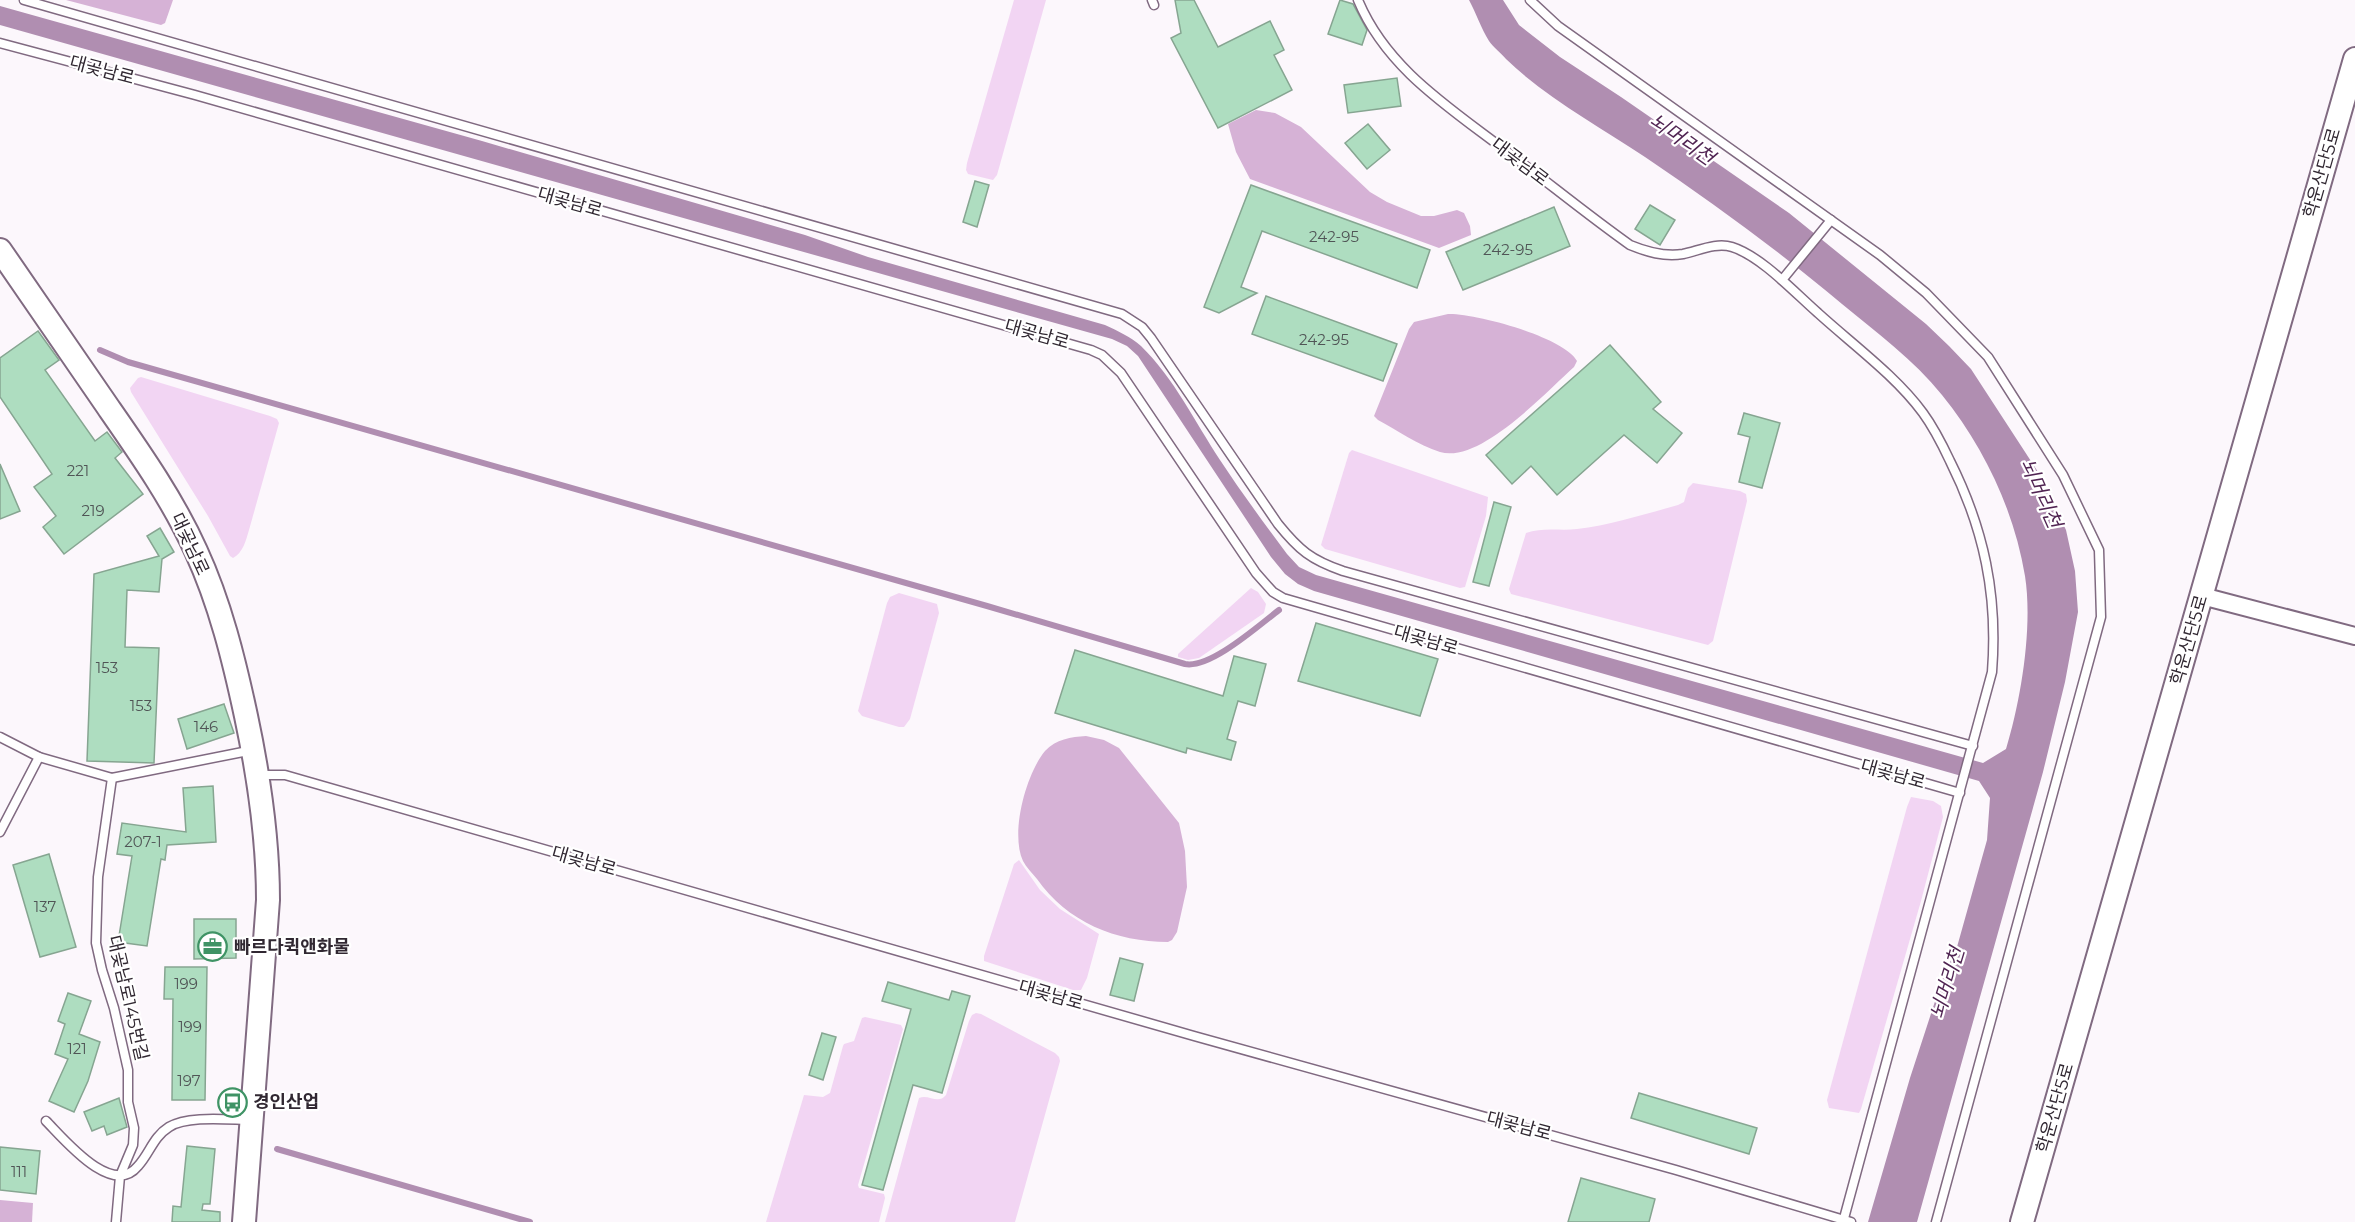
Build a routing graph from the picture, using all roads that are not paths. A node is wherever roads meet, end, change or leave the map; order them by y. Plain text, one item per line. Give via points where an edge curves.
1 (24, 0) edge
2 (1358, 0) edge
3 (1530, 0) edge
4 (0, 43) edge
5 (2355, 59) edge
6 (1831, 220) junction
7 (0, 250) edge
8 (1782, 280) junction
9 (2202, 596) junction
10 (2355, 636) edge
11 (0, 737) edge
12 (1973, 746) junction
13 (253, 750) junction
14 (39, 757) junction
15 (258, 775) junction
16 (112, 778) junction
17 (1960, 794) junction
18 (0, 832) edge
19 (252, 1120) junction
20 (46, 1121) dead end
21 (120, 1176) junction
22 (1846, 1221) edge
23 (116, 1222) edge
24 (244, 1222) edge
25 (1936, 1222) edge
26 (2022, 1222) edge

1 - 12 lane via 1122,314 1151,338 1278,524 1312,558 1342,571
2 - 8 lane, 대곶남로 via 1384,46 1405,71 1458,116 1630,245 1668,255 1731,246
3 - 6 lane via 1558,26
4 - 17 lane, 대곶남로 via 195,94 1091,350 1121,373 1256,573 1283,598
5 - 9 street, 학운산단5로
6 - 8 lane
6 - 25 lane via 1926,293 1988,357 2063,475 2099,550 2101,617
7 - 13 street, 대곶남로 via 124,431 196,550 223,622
8 - 12 lane, 대곶남로 via 1923,412 1968,500 1985,556 1993,605 1992,672
9 - 10 street
9 - 26 street, 학운산단5로
11 - 14 lane
12 - 17 lane, 대곶남로
13 - 15 street, 대곶남로
13 - 16 lane
14 - 16 lane
14 - 18 lane
15 - 19 street, 대곶남로 via 268,900
15 - 22 lane, 대곶남로 via 285,775
16 - 21 lane, 대곶남로145번길 via 98,878 96,943 129,1070 133,1145
17 - 22 lane, 대곶남로
19 - 21 lane via 192,1120 171,1126 155,1138 137,1168
19 - 24 street, 대곶남로
20 - 21 lane via 102,1172
21 - 23 lane, 대곶남로145번길

